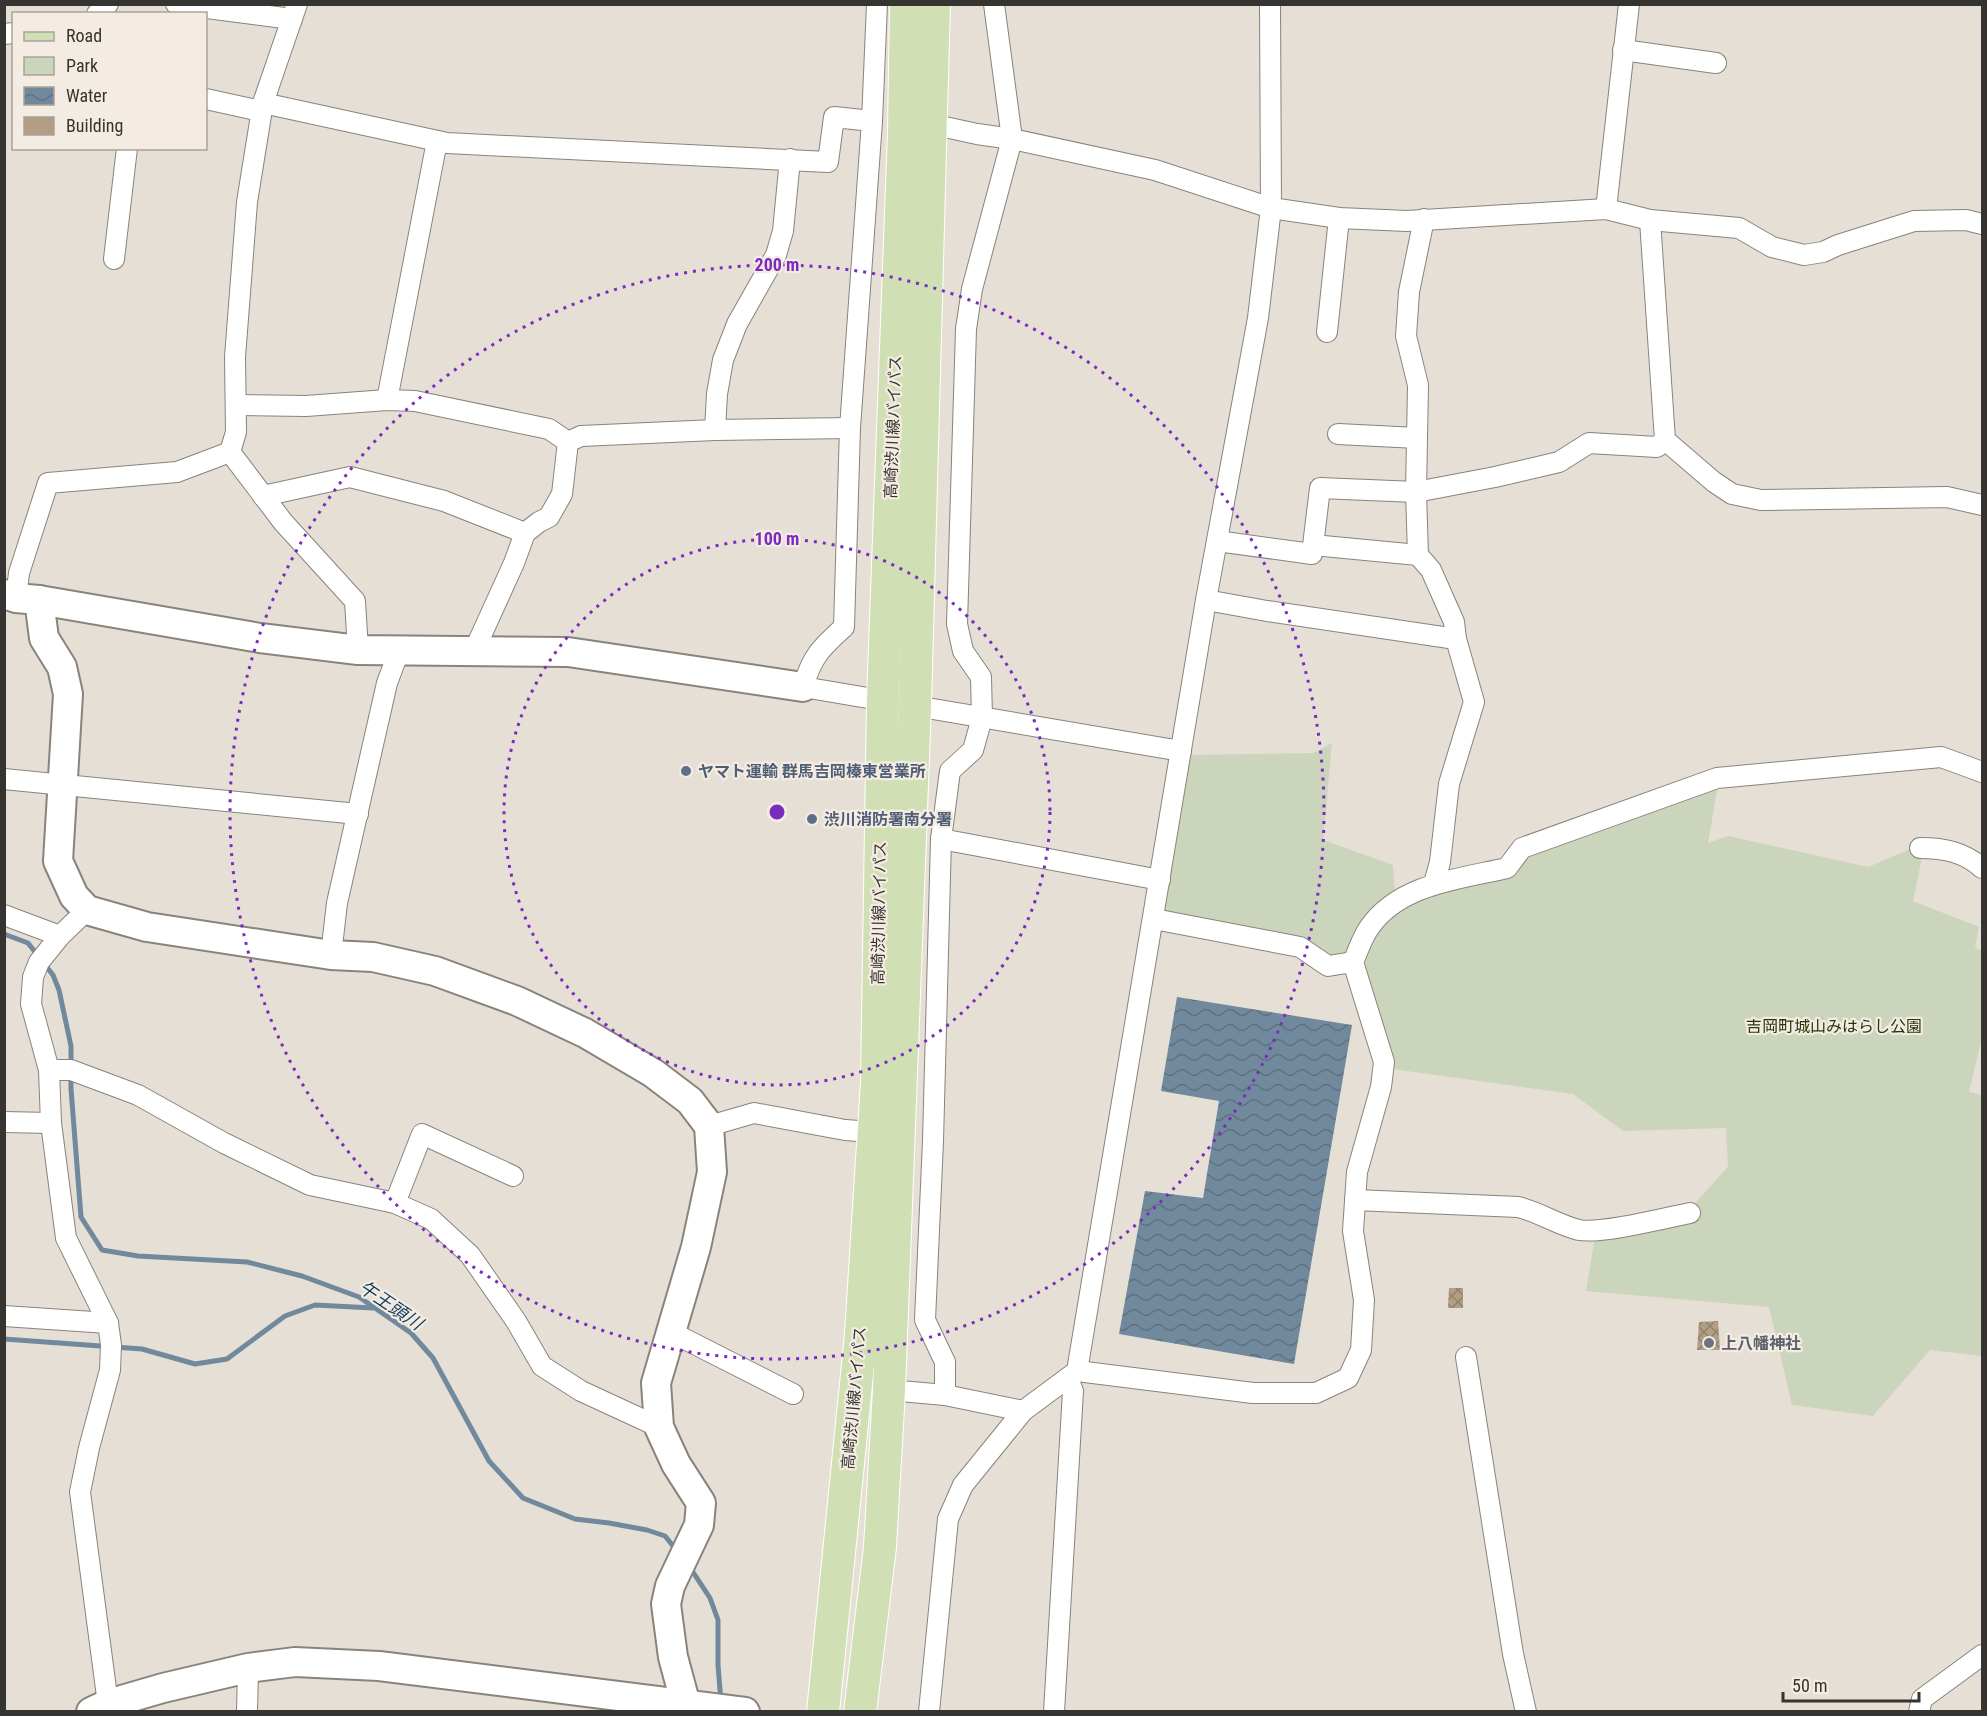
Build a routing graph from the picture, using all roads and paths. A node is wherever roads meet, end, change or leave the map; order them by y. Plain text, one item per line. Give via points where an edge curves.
1 (176, 4) edge
2 (877, 4) edge
3 (906, 4) edge
4 (934, 4) edge
5 (994, 4) edge
6 (1270, 4) edge
7 (1629, 4) edge
8 (294, 12) edge
9 (1623, 50) junction
10 (1716, 63) dead end
11 (207, 99) edge
12 (262, 107) junction
13 (872, 121) junction
14 (931, 124) junction
15 (1012, 139) junction
16 (437, 141) junction
17 (127, 150) edge
18 (790, 159) junction
19 (1271, 208) junction
20 (1606, 209) junction
21 (1339, 218) junction
22 (1424, 219) junction
23 (1650, 220) junction
24 (1983, 224) edge
25 (114, 259) dead end
26 (1327, 332) dead end
27 (387, 400) junction
28 (236, 405) junction
29 (850, 428) junction
30 (715, 430) junction
31 (1338, 434) dead end
32 (1417, 438) junction
33 (1665, 440) junction
34 (568, 442) junction
35 (230, 452) junction
36 (1416, 492) junction
37 (263, 496) junction
38 (1983, 505) edge
39 (525, 533) junction
40 (1217, 541) junction
41 (1313, 545) junction
42 (1418, 555) junction
43 (20, 597) edge
44 (1206, 600) junction
45 (1455, 639) junction
46 (358, 650) junction
47 (399, 651) junction
48 (474, 651) junction
49 (803, 687) junction
50 (883, 700) junction
51 (915, 705) junction
52 (982, 718) junction
53 (1181, 751) junction
54 (1983, 772) edge
55 (4, 778) edge
56 (61, 786) junction
57 (358, 814) junction
58 (941, 839) junction
59 (1920, 848) dead end
60 (1983, 868) edge
61 (1160, 880) junction
62 (1434, 884) junction
63 (87, 910) junction
64 (4, 915) edge
65 (1154, 919) junction
66 (60, 936) junction
67 (331, 955) junction
68 (1353, 962) junction
69 (49, 1070) junction
70 (4, 1122) edge
71 (51, 1123) junction
72 (709, 1126) junction
73 (873, 1132) junction
74 (513, 1176) dead end
75 (1355, 1200) junction
76 (395, 1203) junction
77 (1690, 1214) dead end
78 (4, 1316) edge
79 (108, 1323) junction
80 (670, 1332) junction
81 (1466, 1357) dead end
82 (1073, 1375) junction
83 (889, 1390) junction
84 (793, 1394) dead end
85 (945, 1395) junction
86 (1023, 1411) junction
87 (659, 1427) junction
88 (1983, 1655) edge
89 (248, 1668) junction
90 (99, 1708) edge
91 (686, 1708) edge
92 (247, 1712) edge
93 (745, 1712) edge
94 (823, 1712) edge
95 (860, 1712) edge
96 (929, 1712) edge
97 (1054, 1712) edge
98 (1526, 1712) edge
99 (1920, 1712) edge

1 - 8 street
2 - 13 street
3 - 50 main road, 高崎渋川線バイパス
4 - 14 main road, 高崎渋川線バイパス
5 - 15 street
6 - 19 street
7 - 9 street
8 - 12 street
9 - 10 street
9 - 20 street
11 - 12 street
12 - 16 street
12 - 28 street via 246,214 235,357
13 - 18 street via 834,117 828,162
13 - 29 street
14 - 15 street
14 - 51 main road, 高崎渋川線バイパス
15 - 19 street via 1155,170
15 - 52 street via 972,289 966,329 957,624 963,651 981,677
16 - 18 street
16 - 27 street
17 - 25 street
18 - 30 street via 783,231 776,255 737,324 723,360
19 - 21 street
19 - 40 street via 1258,318
20 - 22 street
20 - 23 street
21 - 22 street
21 - 26 street
22 - 32 street via 1409,292 1406,336 1418,385
23 - 24 street via 1739,228 1772,247 1804,255 1914,221 1966,220
23 - 33 street
27 - 28 street via 306,406
27 - 34 street via 415,401 549,429
28 - 35 street via 236,432
29 - 30 street
29 - 49 street via 844,627 819,650
30 - 34 street via 581,436
31 - 32 street
32 - 36 street
33 - 36 street via 1657,447 1589,443 1559,462
33 - 38 street via 1732,494 1761,500 1947,497
34 - 39 street via 562,494 549,517
35 - 37 street
35 - 43 street via 177,472 48,483 19,573
36 - 41 street via 1320,488
36 - 42 street
37 - 39 street via 351,477 444,501
37 - 46 street via 355,601
39 - 48 street
40 - 41 street via 1312,554
40 - 44 street
41 - 42 street
42 - 45 street via 1431,570 1454,622
43 - 46 street via 260,638
43 - 56 street via 62,667 68,694
44 - 45 street
44 - 53 street
45 - 62 street via 1474,702 1449,784
46 - 47 street
47 - 48 street
47 - 57 street via 387,683
48 - 49 street via 568,652
49 - 50 street
50 - 51 street
50 - 73 main road, 高崎渋川線バイパス
51 - 52 street
51 - 83 main road, 高崎渋川線バイパス
52 - 53 street
52 - 58 street via 973,750 950,771
53 - 61 street
54 - 62 street via 1941,757 1717,778 1522,848 1507,868
55 - 56 street
56 - 57 street
56 - 63 street via 58,861 74,896
57 - 67 street via 337,903
58 - 61 street
58 - 85 street via 925,1320 945,1362
59 - 60 street via 1958,852
61 - 65 street
62 - 68 street via 1388,908 1369,928
63 - 66 street
63 - 67 street via 147,927
64 - 66 street
65 - 68 street via 1300,946 1328,966
65 - 82 street
66 - 69 street via 39,962 33,977 31,1005
67 - 72 street via 373,957 435,970 517,1001 585,1033 653,1073 690,1101
68 - 75 street via 1384,1062 1381,1087 1357,1172
69 - 71 street
69 - 76 street via 71,1070 138,1095 310,1185
70 - 71 street
71 - 79 street via 66,1238
72 - 73 street via 754,1113
72 - 80 street via 712,1172 696,1247
73 - 94 main road, 高崎渋川線バイパス via 861,1334
74 - 76 street via 422,1134
75 - 77 street via 1518,1207 1579,1230
75 - 82 street via 1353,1231 1364,1300 1361,1350 1348,1378 1316,1393 1253,1393
76 - 87 street via 431,1219 470,1255 542,1366 581,1391
78 - 79 street
79 - 90 street via 110,1370 80,1492
80 - 84 street
80 - 87 street via 656,1383
81 - 98 street via 1513,1654
82 - 86 street
82 - 97 street
83 - 85 street
83 - 95 main road, 高崎渋川線バイパス via 880,1547
85 - 86 street
86 - 96 street via 963,1485 948,1519
87 - 91 street via 676,1464 701,1503 699,1525 670,1586 666,1604 673,1657
88 - 99 street via 1922,1699
89 - 90 street
89 - 91 street via 295,1662 379,1666
89 - 92 street
91 - 93 street

